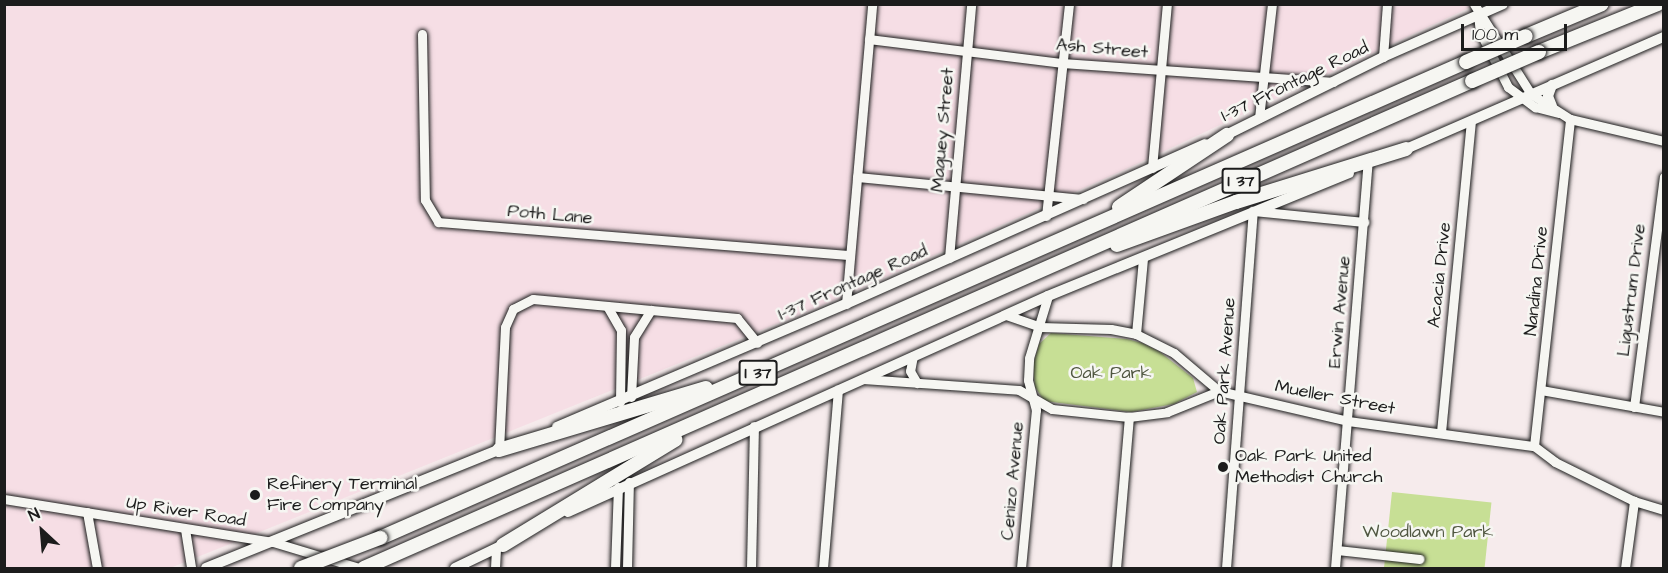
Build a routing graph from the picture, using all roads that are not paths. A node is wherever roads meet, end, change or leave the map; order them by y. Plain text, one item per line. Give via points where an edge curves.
1 (872, 4) edge
2 (971, 4) edge
3 (1069, 4) edge
4 (1167, 4) edge
5 (1272, 4) edge
6 (1387, 4) edge
7 (1503, 4) edge
8 (1602, 4) edge
9 (1658, 4) edge
10 (1476, 9) edge
11 (422, 34) dead end
12 (1664, 37) edge
13 (869, 39) junction
14 (967, 51) junction
15 (1383, 57) junction
16 (1063, 63) junction
17 (1161, 71) junction
18 (1263, 78) junction
19 (1333, 82) junction
20 (1552, 85) junction
21 (1526, 96) junction
22 (1555, 110) junction
23 (1259, 118) junction
24 (1570, 119) junction
25 (1471, 121) junction
26 (1227, 135) junction
27 (1664, 141) edge
28 (1406, 149) junction
29 (1367, 165) junction
30 (1152, 168) junction
31 (857, 177) junction
32 (1664, 177) edge
33 (953, 187) junction
34 (1050, 195) junction
35 (1083, 199) junction
36 (1280, 200) junction
37 (1253, 211) junction
38 (1046, 216) junction
39 (1283, 216) junction
40 (1364, 222) junction
41 (1086, 230) junction
42 (850, 255) junction
43 (949, 258) junction
44 (1143, 259) junction
45 (1010, 282) junction
46 (1048, 296) junction
47 (846, 304) junction
48 (608, 306) junction
49 (651, 310) junction
50 (1006, 315) junction
51 (1040, 327) junction
52 (1136, 334) junction
53 (757, 343) junction
54 (621, 346) junction
55 (632, 346) junction
56 (913, 356) junction
57 (863, 379) junction
58 (738, 382) junction
59 (917, 383) junction
60 (838, 390) junction
61 (1541, 390) junction
62 (1219, 391) junction
63 (1240, 395) junction
64 (631, 397) junction
65 (1032, 398) junction
66 (620, 402) junction
67 (1634, 407) junction
68 (724, 411) junction
69 (1664, 412) edge
70 (1129, 417) junction
71 (1348, 421) junction
72 (754, 426) junction
73 (1441, 432) junction
74 (1534, 446) junction
75 (500, 450) junction
76 (629, 482) junction
77 (618, 487) junction
78 (4, 499) edge
79 (1634, 501) junction
80 (1664, 510) edge
81 (87, 512) junction
82 (185, 529) junction
83 (273, 542) junction
84 (499, 547) junction
85 (1337, 550) junction
86 (1420, 559) dead end
87 (97, 568) edge
88 (190, 568) edge
89 (206, 568) edge
90 (301, 568) edge
91 (359, 568) edge
92 (364, 568) edge
93 (455, 568) edge
94 (495, 568) edge
95 (615, 568) edge
96 (627, 568) edge
97 (751, 568) edge
98 (823, 568) edge
99 (1021, 568) edge
100 (1116, 568) edge
101 (1226, 568) edge
102 (1335, 568) edge
103 (1625, 568) edge

1 - 13 street
2 - 14 street, Maguey Street
3 - 16 street
4 - 17 street
5 - 18 street
6 - 15 street
7 - 10 main road, I-37 Frontage Road
8 - 41 highway, I 37, bridge
9 - 45 highway, I 37, bridge via 1539,51
10 - 15 main road, I-37 Frontage Road
10 - 21 street via 1480,32 1501,77
11 - 42 street, Poth Lane via 425,200 438,222
12 - 20 main road
13 - 14 street, Ash Street
13 - 31 street
14 - 16 street, Ash Street
14 - 33 street, Maguey Street
15 - 19 main road, I-37 Frontage Road
16 - 17 street, Ash Street
16 - 34 street
17 - 18 street, Ash Street
17 - 30 street
18 - 19 street, Ash Street
18 - 23 street
19 - 23 main road, I-37 Frontage Road
20 - 21 main road
20 - 22 main road via 1548,96
21 - 22 street via 1548,113
21 - 25 main road
22 - 24 street
23 - 26 main road, I-37 Frontage Road
24 - 27 street
24 - 61 street, Nandina Drive
25 - 28 main road
25 - 73 street, Acacia Drive
26 - 30 main road, I-37 Frontage Road
26 - 41 highway
28 - 29 main road
28 - 45 highway via 1236,201 1041,275
29 - 36 main road
29 - 40 street, Erwin Avenue
30 - 35 main road, I-37 Frontage Road
31 - 33 street
31 - 42 street
32 - 67 street, Ligustrum Drive
33 - 34 street
33 - 43 street, Maguey Street
34 - 35 street
34 - 38 street
35 - 38 main road, I-37 Frontage Road
36 - 37 main road
36 - 39 street
37 - 39 street
37 - 44 main road
37 - 63 street, Oak Park Avenue
38 - 43 main road, I-37 Frontage Road
39 - 40 street
40 - 71 street, Erwin Avenue
41 - 58 highway, I 37
42 - 47 street
43 - 47 main road, I-37 Frontage Road
44 - 46 main road
44 - 52 street
45 - 68 highway, I 37
46 - 50 main road
46 - 51 street, Cenizo Avenue
47 - 53 main road, I-37 Frontage Road
48 - 49 street
48 - 54 street via 619,325
48 - 75 street via 533,299 513,309 504,327
49 - 53 street via 737,318
49 - 55 street via 637,328
50 - 51 street, Mueller Street
50 - 56 main road
51 - 52 street, Mueller Street via 1100,328
51 - 65 street, Cenizo Avenue via 1029,358
52 - 62 street, Mueller Street via 1174,353
53 - 64 main road, I-37 Frontage Road
54 - 55 street
54 - 66 street
55 - 64 street
56 - 57 main road
56 - 59 street via 910,370
57 - 59 street
57 - 60 main road
58 - 75 highway
58 - 90 highway, I 37, bridge via 380,538
59 - 65 street via 1019,390
60 - 72 main road
60 - 98 street
61 - 67 street
61 - 74 street, Nandina Drive
62 - 63 street, Mueller Street
62 - 70 street via 1167,412
63 - 71 street, Mueller Street
63 - 101 street, Oak Park Avenue
64 - 66 main road, I-37 Frontage Road
65 - 70 street via 1052,409
65 - 99 street, Cenizo Avenue via 1036,410
66 - 75 main road, I-37 Frontage Road
67 - 69 street
68 - 84 highway
68 - 92 highway, I 37
70 - 100 street
71 - 73 street, Mueller Street
71 - 85 street, Erwin Avenue
72 - 76 main road
72 - 97 street
73 - 74 street, Mueller Street
74 - 79 street, Mueller Street via 1554,462
75 - 83 main road, I-37 Frontage Road
76 - 77 main road
76 - 96 street
77 - 84 main road
77 - 95 street
78 - 81 street, Up River Road
79 - 80 street, Mueller Street
79 - 103 street
81 - 82 street, Up River Road
81 - 87 street
82 - 83 street, Up River Road
82 - 88 street
83 - 89 main road, I-37 Frontage Road
83 - 91 street, Up River Road
84 - 93 main road
84 - 94 street
85 - 86 street
85 - 102 street, Erwin Avenue

